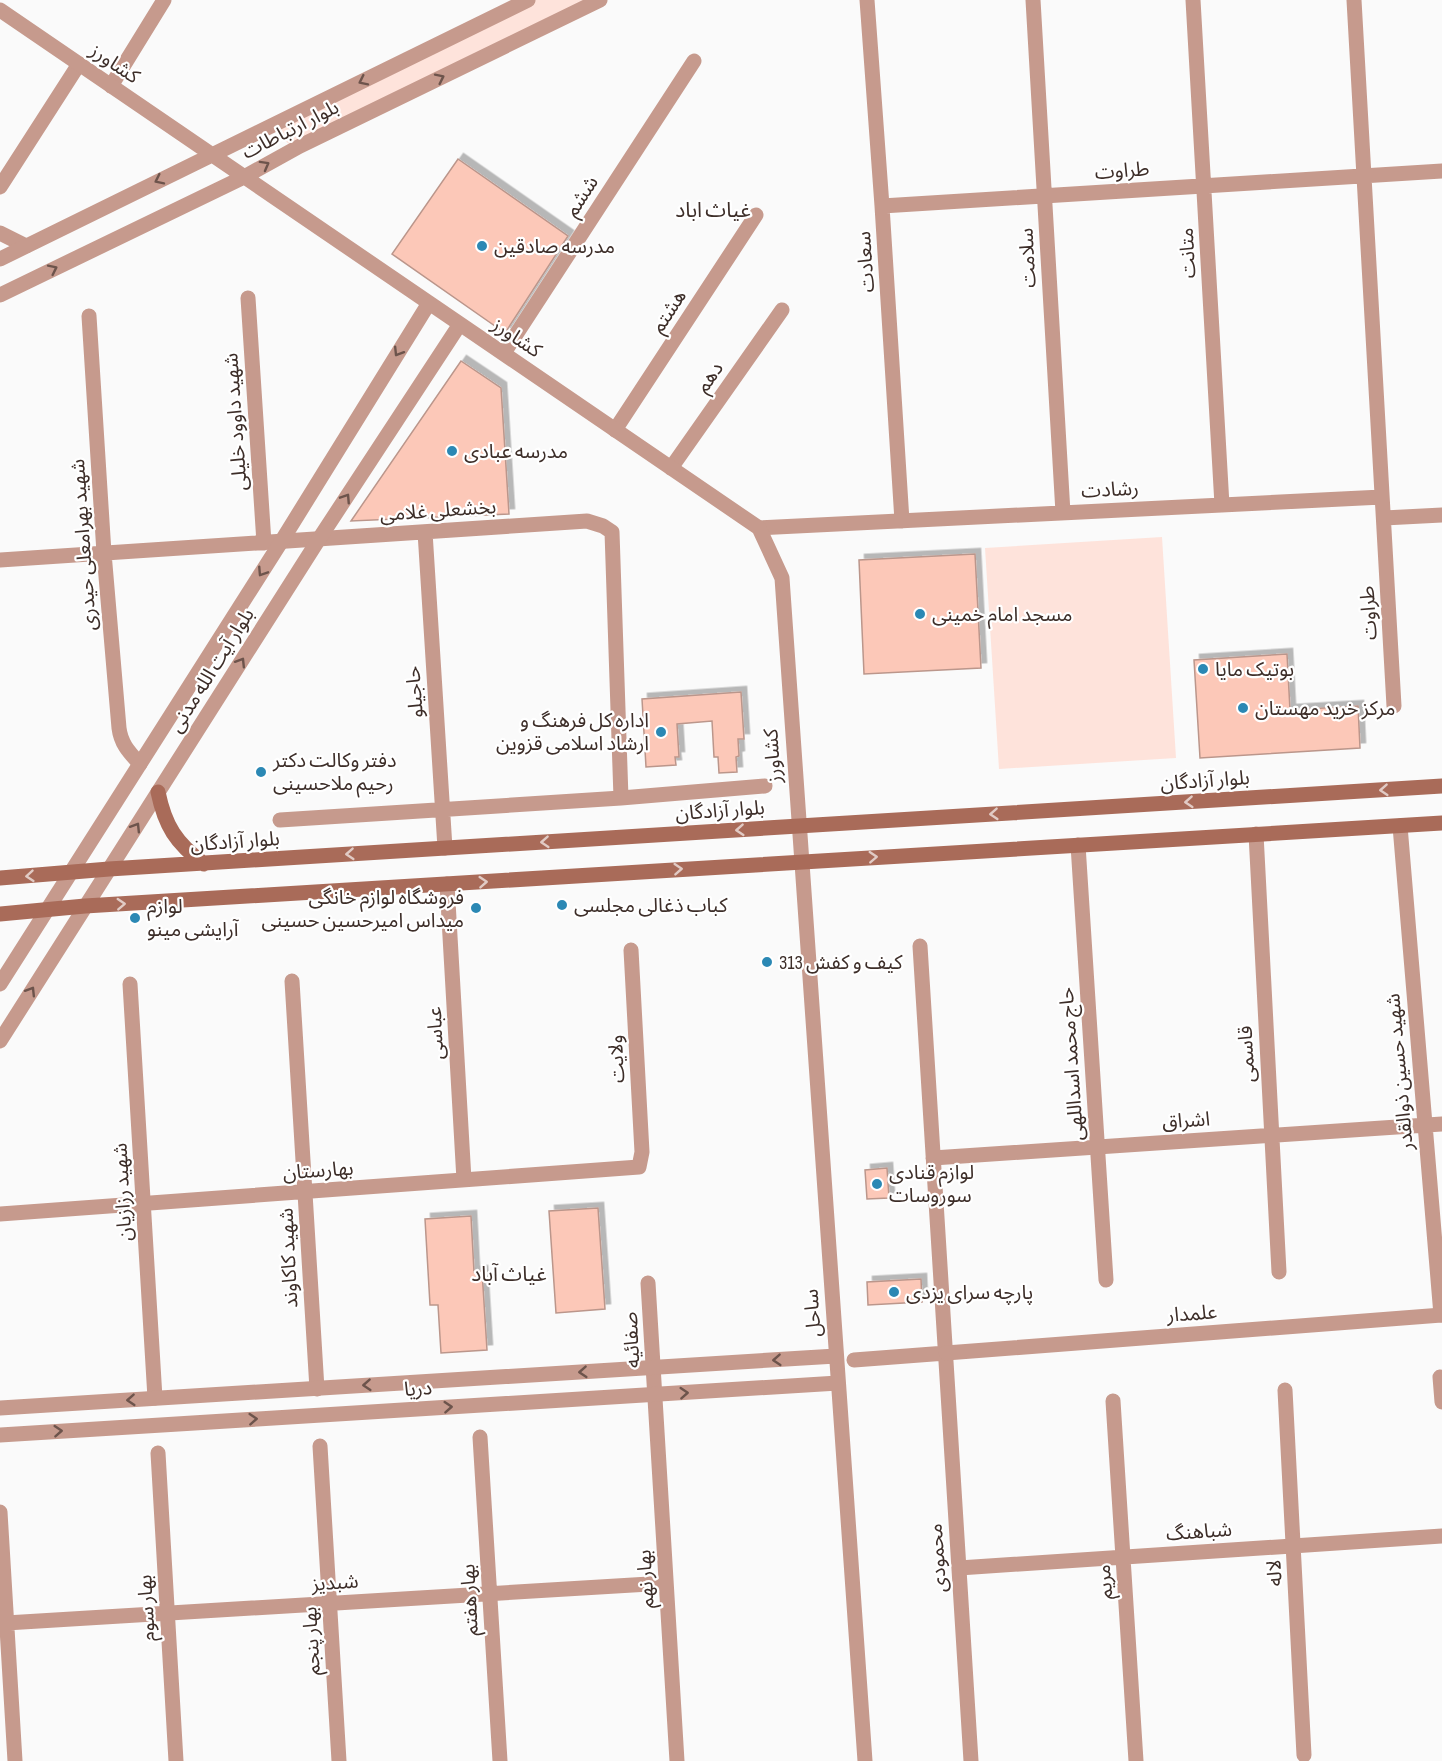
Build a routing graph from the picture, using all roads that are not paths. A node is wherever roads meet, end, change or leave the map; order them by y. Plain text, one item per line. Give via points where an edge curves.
1 (164, 0) edge
2 (528, 0) edge
3 (600, 0) edge
4 (867, 0) edge
5 (1033, 0) edge
6 (1193, 0) edge
7 (1354, 0) edge
8 (0, 10) edge
9 (694, 61) dead end
10 (79, 64) junction
11 (111, 86) junction
12 (212, 155) junction
13 (1442, 171) edge
14 (1364, 176) junction
15 (244, 177) junction
16 (1204, 186) junction
17 (0, 187) edge
18 (1044, 196) junction
19 (882, 206) junction
20 (756, 215) dead end
21 (0, 233) edge
22 (27, 246) junction
23 (0, 259) edge
24 (0, 295) edge
25 (248, 298) dead end
26 (429, 303) junction
27 (782, 310) dead end
28 (89, 316) dead end
29 (460, 324) junction
30 (504, 353) junction
31 (615, 430) junction
32 (671, 468) junction
33 (1382, 497) junction
34 (1222, 505) junction
35 (1063, 513) junction
36 (1442, 515) edge
37 (1384, 518) junction
38 (902, 521) junction
39 (759, 528) junction
40 (425, 532) junction
41 (319, 539) junction
42 (281, 542) junction
43 (264, 543) junction
44 (104, 553) junction
45 (0, 560) edge
46 (1394, 705) dead end
47 (140, 764) junction
48 (765, 786) dead end
49 (1442, 786) edge
50 (158, 792) junction
51 (621, 798) junction
52 (442, 810) junction
53 (280, 820) dead end
54 (1442, 823) edge
55 (798, 826) junction
56 (1400, 826) junction
57 (1256, 834) junction
58 (1078, 844) junction
59 (445, 848) junction
60 (800, 862) junction
61 (204, 864) junction
62 (109, 869) junction
63 (71, 872) junction
64 (0, 878) edge
65 (447, 884) junction
66 (86, 906) junction
67 (47, 909) junction
68 (0, 914) edge
69 (920, 946) dead end
70 (631, 950) dead end
71 (292, 981) dead end
72 (0, 984) edge
73 (130, 984) dead end
74 (0, 1041) edge
75 (1442, 1124) edge
76 (1425, 1125) junction
77 (1271, 1136) junction
78 (1097, 1147) junction
79 (933, 1158) junction
80 (639, 1167) joint
81 (464, 1180) junction
82 (305, 1192) junction
83 (143, 1204) junction
84 (0, 1214) edge
85 (1279, 1272) dead end
86 (1106, 1280) dead end
87 (648, 1284) dead end
88 (1442, 1315) edge
89 (946, 1353) junction
90 (836, 1356) junction
91 (854, 1360) dead end
92 (653, 1368) junction
93 (1440, 1377) dead end
94 (477, 1378) junction
95 (838, 1383) junction
96 (316, 1389) junction
97 (1285, 1390) dead end
98 (655, 1394) junction
99 (155, 1398) junction
100 (1113, 1401) dead end
101 (1442, 1402) edge
102 (478, 1405) junction
103 (0, 1408) edge
104 (156, 1425) junction
105 (0, 1435) edge
106 (480, 1437) dead end
107 (321, 1446) dead end
108 (158, 1453) dead end
109 (0, 1512) edge
110 (1442, 1536) edge
111 (1293, 1546) junction
112 (1123, 1557) junction
113 (959, 1568) junction
114 (666, 1583) junction
115 (490, 1594) junction
116 (330, 1604) junction
117 (168, 1614) junction
118 (6, 1623) junction
119 (1304, 1755) dead end
120 (15, 1761) edge
121 (176, 1761) edge
122 (339, 1761) edge
123 (500, 1761) edge
124 (677, 1761) edge
125 (865, 1761) edge
126 (971, 1761) edge
127 (1136, 1761) edge

1 - 11 street
2 -> 12 street, بلوار ارتباطات
15 -> 3 street, بلوار ارتباطات
4 - 19 street, سعادت
5 - 18 street, سلامت
6 - 16 street, متانت
7 - 14 street
8 - 10 street, کشاورز
9 - 30 street, ششم
10 - 11 street, کشاورز
10 - 17 street
11 - 12 street, کشاورز
12 - 15 street, کشاورز
12 -> 22 street, بلوار ارتباطات
13 - 14 street, طراوت
14 - 16 street, طراوت
14 - 33 street
24 -> 15 street, بلوار ارتباطات
15 - 26 street, کشاورز
16 - 18 street, طراوت
16 - 34 street, متانت
18 - 19 street, طراوت
18 - 35 street, سلامت
19 - 38 street, سعادت
20 - 31 street, هشتم
21 - 22 street
22 - 23 street, بلوار ارتباطات
25 - 43 street, شهید داوود خلیلی
26 - 29 street, کشاورز
26 -> 42 street, بلوار آیت الله مدنی
27 - 32 street, دهم
28 - 44 street, شهید بهرامعلی حیدری
29 - 30 street, کشاورز
41 -> 29 street, بلوار آیت الله مدنی
30 - 31 street, کشاورز
31 - 32 street, کشاورز
32 - 39 street, کشاورز
33 - 34 street, رشادت
33 - 37 street
34 - 35 street, رشادت
35 - 38 street, رشادت
36 - 37 street
37 - 46 street, طراوت
38 - 39 street, رشادت
39 - 55 street, کشاورز via 782,578
40 - 41 street, بخشعلی غلامی
40 - 51 street, بخشعلی غلامی via 587,521 612,532
40 - 52 street, حاجیلو
41 - 42 street, بخشعلی غلامی
50 -> 41 street, بلوار آیت الله مدنی
42 - 43 street, بخشعلی غلامی
42 -> 47 street, بلوار آیت الله مدنی
43 - 44 street, بخشعلی غلامی
44 - 45 street, بخشعلی غلامی
44 - 47 street, شهید بهرامعلی حیدری via 121,740
47 - 63 street, بلوار آیت الله مدنی
48 - 51 street
49 -> 55 main road, بلوار آزادگان
50 - 61 main road via 162,814 172,834
62 -> 50 street, بلوار آیت الله مدنی
51 - 52 street
52 - 53 street
52 - 59 street, حاجیلو
54 - 56 main road
55 -> 59 main road, بلوار آزادگان
55 - 60 street, کشاورز
56 - 57 main road
56 - 76 street, شهید حسین ذوالقدر
57 - 58 main road
57 - 77 street, قاسمی
60 -> 58 main road
58 - 78 street, حاج محمد اسداللهی
59 -> 61 main road, بلوار آزادگان
65 -> 60 main road
60 - 90 street, ساحل
61 - 62 main road, بلوار آزادگان
62 - 63 main road, بلوار آزادگان
62 - 66 street, بلوار آیت الله مدنی
63 -> 64 main road, بلوار آزادگان
63 - 67 street, بلوار آیت الله مدنی
66 -> 65 main road
65 - 81 street, عباسی
66 - 67 main road
74 -> 66 street, بلوار آیت الله مدنی
67 - 68 main road
67 - 72 street, بلوار آیت الله مدنی
69 - 79 street, محمودی
70 - 80 street, ولایت via 642,1152
71 - 82 street, شهید کاکاوند
73 - 83 street, شهید رزازیان
75 - 76 street, اشراق
76 - 77 street, اشراق
76 - 88 street, شهید حسین ذوالقدر
77 - 78 street, اشراق
77 - 85 street, قاسمی
78 - 79 street, اشراق
78 - 86 street, حاج محمد اسداللهی
79 - 89 street, محمودی
80 - 81 street, بهارستان
81 - 82 street, بهارستان
82 - 83 street, بهارستان
82 - 96 street, شهید کاکاوند
83 - 84 street, بهارستان
83 - 99 street, شهید رزازیان
87 - 92 street, صفائیه
88 - 89 street, علمدار
89 - 91 street, علمدار
89 - 113 street, محمودی
90 -> 92 street, دریا
90 - 95 street, ساحل
92 -> 94 street, دریا
92 - 98 street, صفائیه
93 - 101 street
94 -> 96 street, دریا
94 - 102 street
98 -> 95 street, دریا
95 - 125 street, ساحل
96 - 99 street, دریا
97 - 111 street, لاله
98 - 102 street, دریا
98 - 114 street, بهار نهم
99 -> 103 street, دریا
99 - 104 street, شهید رزازیان
100 - 112 street, مریم
104 -> 102 street, دریا
105 -> 104 street, دریا
106 - 115 street, بهار هفتم
107 - 116 street, بهار پنجم
108 - 117 street, بهار سوم
109 - 118 street
110 - 111 street, شباهنگ
111 - 112 street, شباهنگ
111 - 119 street, لاله
112 - 113 street, شباهنگ
112 - 127 street, مریم
113 - 126 street, محمودی
114 - 115 street, شبدیز
114 - 124 street, بهار نهم
115 - 116 street, شبدیز
115 - 123 street, بهار هفتم
116 - 117 street, شبدیز
116 - 122 street, بهار پنجم
117 - 118 street, شبدیز
117 - 121 street, بهار سوم
118 - 120 street

